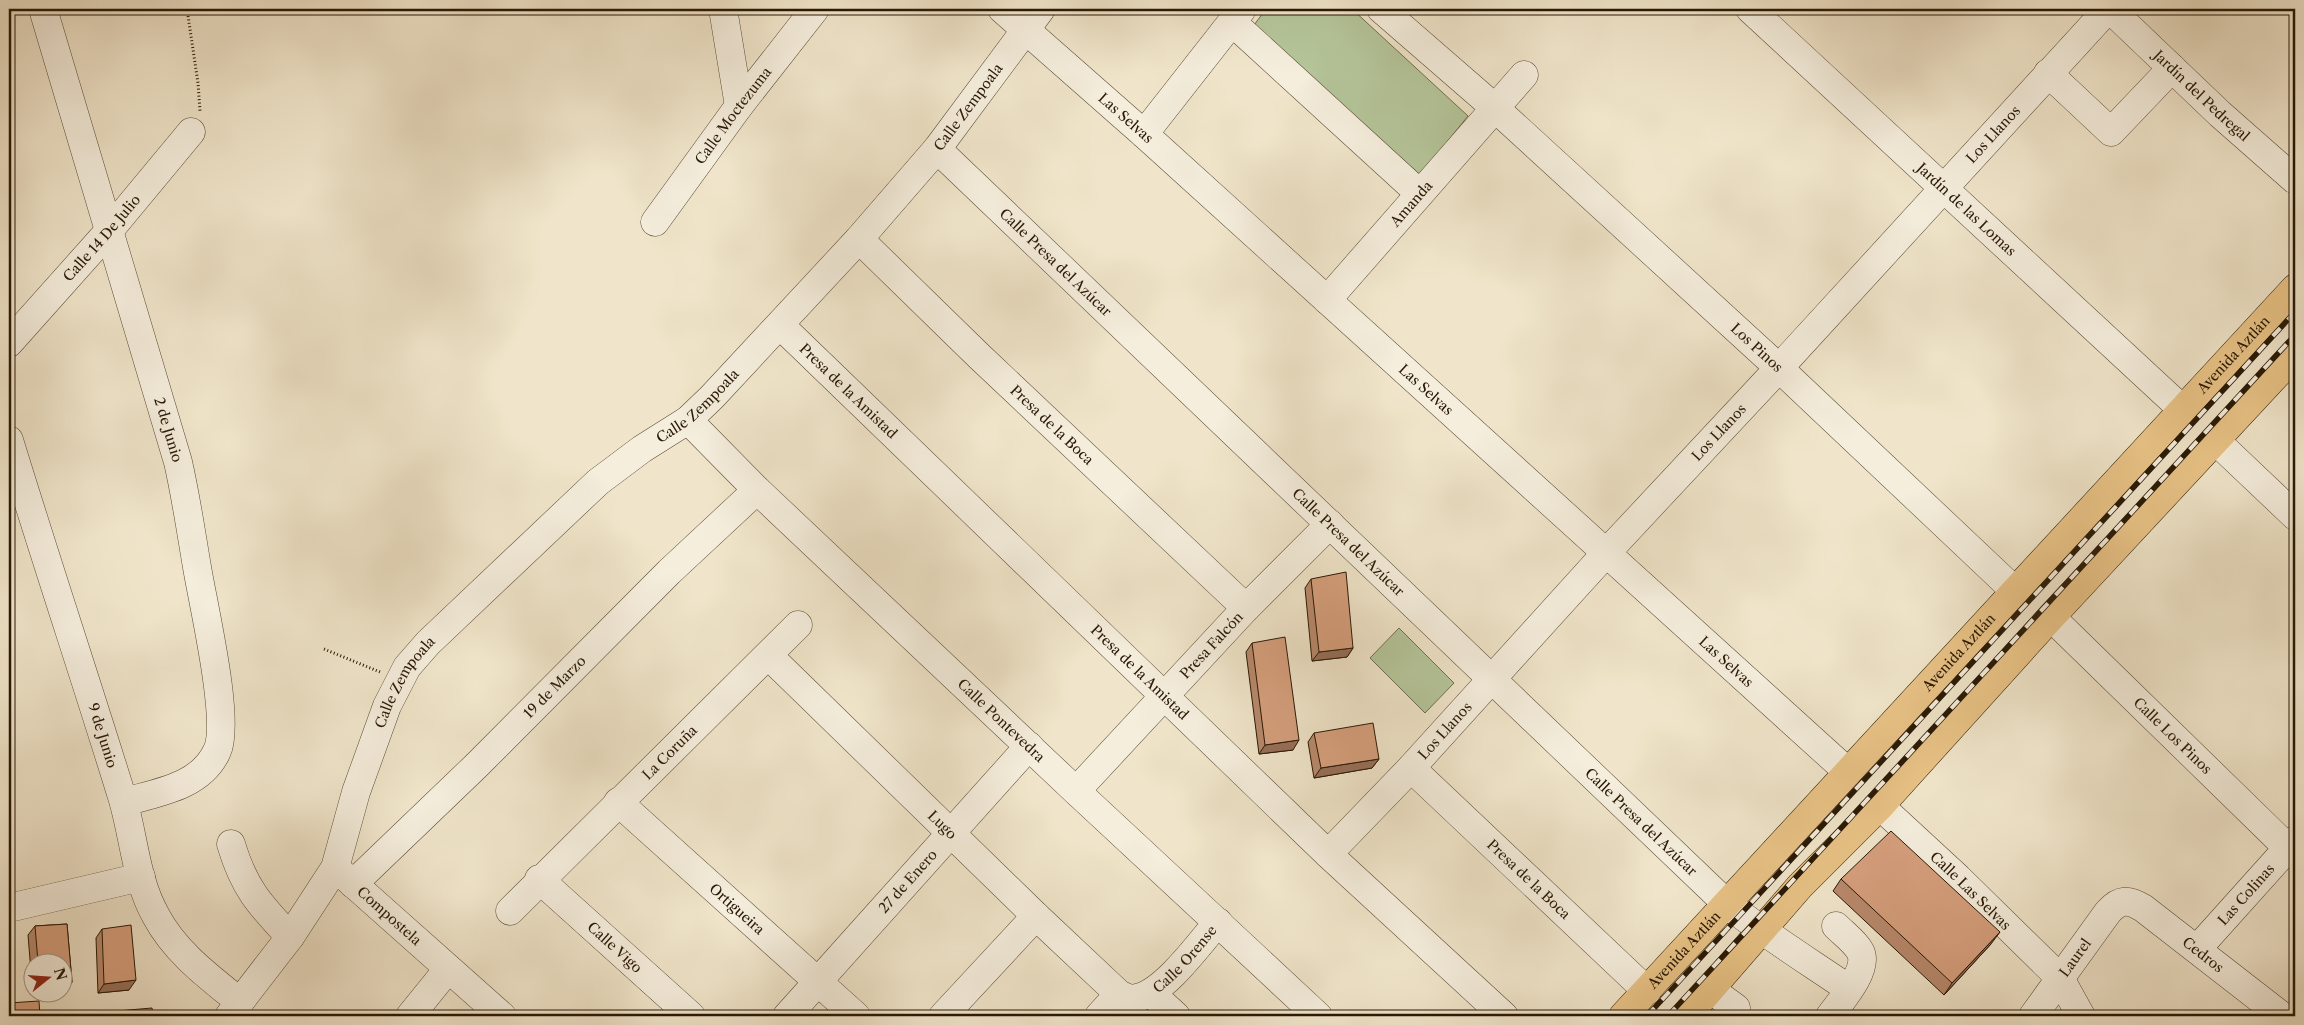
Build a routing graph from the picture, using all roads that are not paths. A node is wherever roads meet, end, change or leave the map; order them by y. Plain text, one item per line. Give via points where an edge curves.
1 (43, 9) edge
2 (723, 9) edge
3 (814, 9) edge
4 (1002, 9) edge
5 (1381, 9) edge
6 (1750, 9) edge
7 (2109, 9) edge
8 (1237, 15) edge
9 (1034, 19) edge
10 (2172, 68) junction
11 (2048, 73) junction
12 (1524, 75) dead end
13 (739, 106) junction
14 (1495, 108) junction
15 (191, 132) road end
16 (1144, 134) junction
17 (937, 149) junction
18 (2295, 180) edge
19 (1943, 188) junction
20 (1419, 193) junction
21 (654, 222) dead end
22 (108, 232) junction
23 (859, 239) junction
24 (2295, 288) edge
25 (1327, 300) junction
26 (780, 325) junction
27 (9, 343) edge
28 (2295, 355) edge
29 (1779, 368) junction
30 (2183, 410) junction
31 (688, 420) junction
32 (9, 440) edge
33 (2216, 441) junction
34 (757, 490) junction
35 (2295, 516) edge
36 (1330, 524) junction
37 (1607, 552) junction
38 (2015, 591) junction
39 (1246, 608) junction
40 (2051, 617) junction
41 (798, 625) dead end
42 (769, 656) junction
43 (1491, 678) junction
44 (1163, 696) junction
45 (1029, 746) junction
46 (1411, 768) junction
47 (1848, 772) junction
48 (1076, 791) junction
49 (124, 802) junction
50 (618, 802) junction
51 (1880, 806) junction
52 (951, 833) junction
53 (231, 844) dead end
54 (2293, 847) edge
55 (1328, 854) junction
56 (141, 876) junction
57 (344, 876) junction
58 (539, 879) junction
59 (2121, 901) joint
60 (1727, 904) junction
61 (9, 908) edge
62 (510, 911) dead end
63 (1036, 916) junction
64 (1218, 922) junction
65 (1836, 926) dead end
66 (1761, 931) junction
67 (290, 937) junction
68 (2198, 948) junction
69 (448, 969) junction
70 (2060, 978) junction
71 (819, 983) junction
72 (1710, 989) junction
73 (1849, 989) junction
74 (1647, 991) junction
75 (1150, 993) junction
76 (1119, 994) junction
77 (1736, 1008) dead end
78 (234, 1009) edge
79 (410, 1016) edge
80 (502, 1016) edge
81 (691, 1016) edge
82 (787, 1016) edge
83 (856, 1016) edge
84 (943, 1016) edge
85 (1100, 1016) edge
86 (1176, 1016) edge
87 (1318, 1016) edge
88 (1504, 1016) edge
89 (1623, 1016) edge
90 (1687, 1016) edge
91 (1830, 1016) edge
92 (2033, 1016) edge
93 (2081, 1016) edge
94 (2282, 1016) edge

1 - 22 street, 2 de Junio
2 - 13 street
3 - 13 street, Calle Moctezuma
4 - 9 street, Las Selvas
5 - 14 street, Los Pinos
6 - 19 street, Jardín de las Lomas
7 - 10 street, Jardín del Pedregal
7 - 11 street, Los Llanos
8 - 16 street
8 - 20 street
9 - 16 street, Las Selvas
9 - 17 street, Calle Zempoala
10 - 11 street via 2111,132
10 - 18 street, Jardín del Pedregal
11 - 19 street, Los Llanos
12 - 14 street, Amanda
13 - 21 street, Calle Moctezuma
14 - 20 street, Amanda
14 - 29 street, Los Pinos
15 - 22 street, Calle 14 De Julio
16 - 25 street, Las Selvas
17 - 23 street, Calle Zempoala
17 - 36 street, Calle Presa del Azúcar
19 - 29 street, Los Llanos
19 - 30 street, Jardín de las Lomas
20 - 25 street, Amanda
22 - 27 street, Calle 14 De Julio
22 - 49 street, 2 de Junio via 184,485 215,670 221,736 217,752 191,779 161,793
23 - 26 street, Calle Zempoala
23 - 39 street, Presa de la Boca via 980,358
24 - 30 main road, Avenida Aztlán
25 - 37 street, Las Selvas
26 - 31 street, Calle Zempoala
26 - 44 street, Presa de la Amistad
28 - 33 main road
29 - 37 street, Los Llanos
29 - 38 street, Los Pinos
30 - 38 main road, Avenida Aztlán
31 - 34 street, Calle Pontevedra
31 - 57 street, Calle Zempoala via 598,482 407,666 387,706 356,792
32 - 49 street, 9 de Junio
33 - 35 street
33 - 40 main road
34 - 45 street, Calle Pontevedra
34 - 57 street, 19 de Marzo via 669,572 476,765
36 - 39 street, Presa Falcón
36 - 43 street, Calle Presa del Azúcar
37 - 43 street, Los Llanos
37 - 47 street, Las Selvas
38 - 47 main road, Avenida Aztlán
39 - 44 street, Presa Falcón
40 - 51 main road
40 - 54 street, Calle Los Pinos
41 - 42 street, La Coruña
42 - 50 street, La Coruña
42 - 52 street, Lugo
43 - 46 street, Los Llanos
43 - 60 street, Calle Presa del Azúcar
44 - 48 street, Presa Falcón
44 - 55 street, Presa de la Amistad
45 - 48 street, Calle Pontevedra
45 - 52 street, 27 de Enero
46 - 55 street, Los Llanos
46 - 74 street, Presa de la Boca
47 - 60 main road, Avenida Aztlán
48 - 64 street, Calle Pontevedra
49 - 56 street, 9 de Junio
50 - 58 street, La Coruña
50 - 71 street, Ortigueira
51 - 66 main road via 1800,886
51 - 70 street, Calle Las Selvas
52 - 63 street, Lugo
52 - 71 street, 27 de Enero
53 - 67 street via 258,904
54 - 68 street, Las Colinas
55 - 88 street, Presa de la Amistad
56 - 61 street
56 - 78 street, 9 de Junio via 155,916 172,940
57 - 67 street, 19 de Marzo
57 - 69 street, Compostela
58 - 62 street, La Coruña
58 - 81 street, Calle Vigo
59 - 68 street, Cedros via 2134,902
59 - 70 street, Laurel via 2108,912
60 - 66 street, Calle Presa del Azúcar
60 - 74 main road, Avenida Aztlán
63 - 76 street, Lugo
63 - 84 street
64 - 75 street, Calle Orense via 1166,980
64 - 87 street, Calle Pontevedra
65 - 73 street via 1861,952 1863,959 1858,976
66 - 72 main road
66 - 73 street, Calle Presa del Azúcar
67 - 78 street, 19 de Marzo
68 - 94 street, Cedros
69 - 79 street
69 - 80 street, Compostela
70 - 92 street, Laurel
70 - 93 street
71 - 82 street, 27 de Enero
71 - 83 street, Ortigueira
72 - 77 street
72 - 90 main road
73 - 91 street
74 - 89 main road, Avenida Aztlán
75 - 76 street, Calle Orense via 1132,999
75 - 86 street
76 - 85 street

